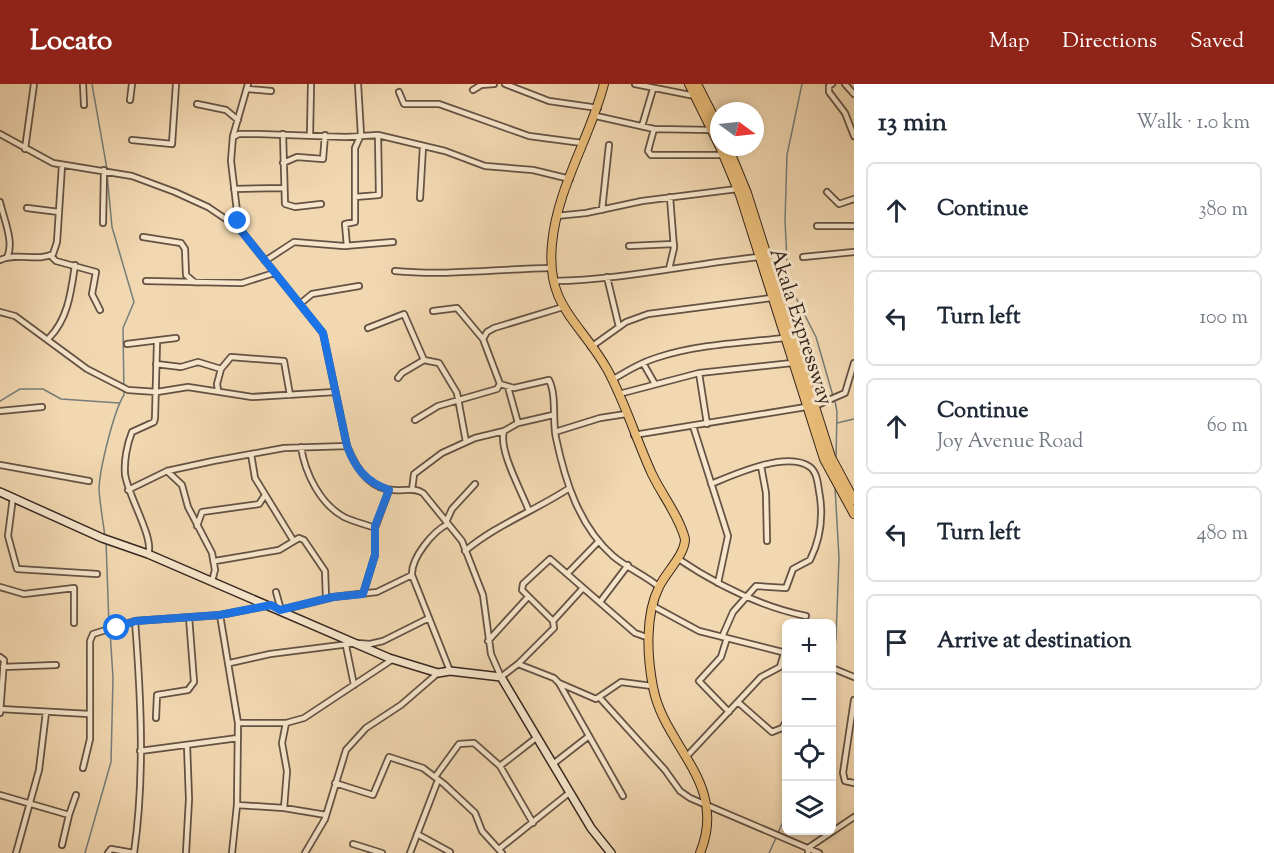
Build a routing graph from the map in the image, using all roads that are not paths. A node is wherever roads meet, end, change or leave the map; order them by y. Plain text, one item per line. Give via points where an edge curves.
1 (34, 84) edge
2 (83, 84) edge
3 (132, 84) edge
4 (176, 84) edge
5 (311, 84) edge
6 (358, 84) edge
7 (494, 84) edge
8 (505, 84) edge
9 (604, 84) edge
10 (634, 84) edge
11 (688, 84) edge
12 (697, 84) edge
13 (832, 84) edge
14 (845, 84) edge
15 (248, 86) edge
16 (653, 89) junction
17 (473, 90) dead end
18 (271, 91) dead end
19 (399, 92) dead end
20 (854, 94) edge
21 (694, 96) junction
22 (130, 100) dead end
23 (197, 104) dead end
24 (84, 105) dead end
25 (597, 112) junction
26 (710, 116) edge
27 (238, 120) junction
28 (710, 121) edge
29 (642, 126) junction
30 (654, 129) junction
31 (710, 129) edge
32 (0, 134) edge
33 (235, 134) junction
34 (283, 134) junction
35 (310, 134) junction
36 (325, 135) junction
37 (378, 135) junction
38 (361, 136) junction
39 (854, 136) edge
40 (132, 140) dead end
41 (585, 144) junction
42 (423, 146) junction
43 (609, 146) dead end
44 (25, 149) junction
45 (710, 155) edge
46 (724, 156) edge
47 (732, 156) edge
48 (284, 163) junction
49 (62, 165) junction
50 (101, 170) junction
51 (570, 179) junction
52 (284, 188) junction
53 (234, 189) junction
54 (737, 189) junction
55 (827, 192) dead end
56 (355, 197) junction
57 (670, 197) junction
58 (420, 198) dead end
59 (854, 199) edge
60 (0, 202) edge
61 (321, 204) dead end
62 (27, 208) dead end
63 (602, 210) junction
64 (59, 212) junction
65 (556, 216) junction
66 (104, 223) dead end
67 (817, 226) dead end
68 (854, 226) edge
69 (239, 228) junction
70 (143, 237) dead end
71 (393, 242) dead end
72 (674, 244) junction
73 (347, 246) junction
74 (629, 246) dead end
75 (854, 252) edge
76 (10, 255) junction
77 (53, 256) junction
78 (759, 257) junction
79 (803, 257) dead end
80 (0, 260) edge
81 (266, 261) junction
82 (75, 265) junction
83 (551, 268) junction
84 (669, 269) junction
85 (395, 271) dead end
86 (274, 273) junction
87 (607, 277) junction
88 (146, 281) dead end
89 (552, 281) junction
90 (194, 282) junction
91 (359, 286) dead end
92 (771, 298) junction
93 (301, 303) junction
94 (563, 307) junction
95 (100, 310) dead end
96 (433, 311) dead end
97 (0, 312) edge
98 (619, 327) junction
99 (368, 328) dead end
100 (48, 338) junction
101 (176, 338) dead end
102 (784, 338) junction
103 (483, 339) junction
104 (157, 342) junction
105 (128, 344) dead end
106 (591, 347) junction
107 (791, 347) junction
108 (424, 360) junction
109 (643, 363) junction
110 (792, 363) junction
111 (854, 363) edge
112 (156, 364) junction
113 (221, 369) junction
114 (699, 373) junction
115 (853, 373) edge
116 (398, 378) dead end
117 (612, 380) junction
118 (501, 384) junction
119 (655, 384) junction
120 (508, 387) junction
121 (219, 390) junction
122 (157, 392) junction
123 (335, 392) junction
124 (619, 394) junction
125 (291, 395) junction
126 (459, 400) junction
127 (42, 407) dead end
128 (810, 407) junction
129 (0, 411) edge
130 (626, 414) junction
131 (553, 415) junction
132 (415, 420) dead end
133 (518, 423) junction
134 (707, 424) junction
135 (693, 426) junction
136 (504, 431) junction
137 (555, 432) junction
138 (634, 435) junction
139 (466, 442) junction
140 (347, 446) junction
141 (301, 447) junction
142 (251, 454) junction
143 (0, 465) edge
144 (761, 466) junction
145 (167, 471) junction
146 (836, 475) junction
147 (89, 481) dead end
148 (475, 484) dead end
149 (711, 484) junction
150 (568, 489) junction
151 (129, 490) junction
152 (389, 490) junction
153 (412, 490) junction
154 (0, 492) edge
155 (265, 495) junction
156 (13, 497) junction
157 (854, 500) edge
158 (529, 511) junction
159 (854, 514) edge
160 (447, 523) junction
161 (197, 526) junction
162 (375, 528) junction
163 (292, 540) junction
164 (598, 541) junction
165 (767, 541) dead end
166 (465, 551) junction
167 (148, 554) junction
168 (677, 558) junction
169 (214, 561) junction
170 (628, 566) junction
171 (568, 573) junction
172 (97, 574) dead end
173 (412, 575) junction
174 (212, 581) junction
175 (718, 583) junction
176 (659, 586) junction
177 (0, 587) edge
178 (583, 588) junction
179 (276, 592) dead end
180 (363, 594) junction
181 (528, 597) junction
182 (747, 597) junction
183 (327, 598) junction
184 (600, 602) junction
185 (271, 605) junction
186 (652, 606) junction
187 (280, 610) junction
188 (220, 615) junction
189 (806, 616) dead end
190 (189, 617) junction
191 (429, 618) junction
192 (135, 621) junction
193 (553, 621) junction
194 (74, 623) dead end
195 (724, 637) junction
196 (649, 638) junction
197 (488, 641) junction
198 (357, 643) junction
199 (346, 646) junction
200 (782, 652) edge
201 (0, 657) edge
202 (393, 659) junction
203 (782, 661) edge
204 (230, 663) junction
205 (56, 664) dead end
206 (518, 664) junction
207 (3, 667) junction
208 (836, 670) edge
209 (450, 671) junction
210 (438, 673) junction
211 (501, 677) junction
212 (854, 677) edge
213 (559, 683) junction
214 (354, 685) junction
215 (652, 686) junction
216 (599, 698) junction
217 (854, 699) edge
218 (739, 703) junction
219 (0, 711) edge
220 (46, 712) junction
221 (729, 712) junction
222 (89, 714) junction
223 (156, 718) dead end
224 (238, 723) junction
225 (286, 723) junction
226 (783, 727) edge
227 (853, 728) edge
228 (589, 736) junction
229 (238, 738) junction
230 (536, 738) junction
231 (187, 745) junction
232 (140, 751) junction
233 (688, 755) junction
234 (553, 765) junction
235 (500, 766) junction
236 (83, 768) dead end
237 (436, 779) junction
238 (335, 783) junction
239 (854, 783) edge
240 (569, 793) junction
241 (0, 795) edge
242 (76, 795) dead end
243 (623, 796) dead end
244 (28, 803) junction
245 (237, 805) junction
246 (284, 808) junction
247 (707, 808) junction
248 (69, 815) junction
249 (326, 816) junction
250 (854, 818) edge
251 (532, 823) junction
252 (417, 834) junction
253 (353, 844) dead end
254 (62, 845) dead end
255 (501, 851) edge
256 (808, 851) edge
257 (450, 852) edge
258 (16, 853) edge
259 (108, 853) edge
260 (134, 853) edge
261 (186, 853) edge
262 (232, 853) edge
263 (305, 853) edge
264 (382, 853) edge
265 (410, 853) edge
266 (611, 853) edge
267 (700, 853) edge
268 (819, 853) edge

1 - 44 street
2 - 24 street
3 - 22 street
4 - 40 street via 172,144
5 - 35 street
6 - 38 street
7 - 17 street
8 - 25 street via 549,101
9 - 25 main road
10 - 16 street
11 - 21 main road, Akala Expressway
12 - 26 main road, Akala Expressway
13 - 39 street via 829,92 845,113
14 - 20 street
15 - 18 street
15 - 27 street
16 - 21 street
16 - 29 street
19 - 41 street via 404,104 439,104 529,136
21 - 28 main road, Akala Expressway
23 - 27 street via 226,110
25 - 29 street
25 - 41 main road
27 - 33 street
29 - 30 street
30 - 31 street
30 - 45 street via 648,151 651,155
32 - 44 street
33 - 34 street
33 - 53 street via 231,162
34 - 35 street
34 - 48 street
35 - 36 street
36 - 38 street
36 - 48 street via 323,159 297,157
37 - 38 street
37 - 42 street
37 - 56 street via 379,195
38 - 56 street via 356,148
41 - 51 main road
42 - 51 street via 485,166 533,170
42 - 58 street
43 - 63 street
44 - 49 street
46 - 54 main road, Akala Expressway
47 - 107 main road, Akala Expressway via 747,194
48 - 52 street
49 - 50 street
49 - 64 street
50 - 66 street
50 - 69 street via 132,176 175,192 208,207
51 - 65 main road
52 - 53 street
52 - 61 street via 287,206
53 - 69 street
54 - 57 street
54 - 78 main road, Akala Expressway
55 - 59 street via 839,204
56 - 73 street via 355,222 346,224 344,229
57 - 63 street
57 - 72 street
60 - 76 street
62 - 64 street
63 - 65 street
64 - 77 street
65 - 83 main road
67 - 68 street
69 - 81 street
70 - 90 street via 181,243 185,249 186,275
71 - 73 street
72 - 74 street
72 - 84 street
73 - 81 street via 294,242
75 - 79 street
76 - 77 street
76 - 80 street
77 - 82 street via 56,261
78 - 84 street
78 - 92 main road, Akala Expressway
81 - 86 street
82 - 95 street via 96,272 92,294
82 - 100 street via 67,310
83 - 85 street via 489,269 460,274
83 - 89 main road
84 - 87 street
86 - 90 street via 242,283
86 - 93 street
87 - 89 street
87 - 98 street
88 - 90 street
89 - 94 main road
91 - 93 street via 312,294
92 - 98 street via 648,314
92 - 102 main road, Akala Expressway
93 - 123 street via 323,333
94 - 103 street via 494,328
94 - 106 main road
96 - 103 street via 457,308
97 - 100 street via 15,316
98 - 106 street
99 - 108 street via 404,314
100 - 122 street via 87,369 120,387
101 - 104 street
102 - 107 main road, Akala Expressway
102 - 109 street via 707,345
103 - 118 street
104 - 105 street
104 - 112 street
106 - 117 main road
107 - 110 main road, Akala Expressway
107 - 128 main road, Akala Expressway
108 - 116 street
108 - 126 street via 435,360 441,366
109 - 117 street
109 - 119 street
110 - 114 street
110 - 128 main road, Akala Expressway
111 - 115 street
112 - 113 street via 181,367 198,362
112 - 122 street
113 - 121 street
113 - 125 street via 228,359 237,356 284,361
114 - 119 street
114 - 134 street
115 - 128 street via 845,393
117 - 124 main road
118 - 120 street
118 - 126 street via 497,389
119 - 124 street
120 - 131 street via 549,380
120 - 133 street
121 - 122 street via 188,387
121 - 125 street via 252,397
122 - 151 street via 154,422 130,435 125,464
123 - 125 street
123 - 140 street
124 - 130 main road
126 - 132 street via 438,406
126 - 139 street
127 - 129 street
128 - 134 street
128 - 146 main road, Akala Expressway
130 - 137 street
130 - 138 main road
131 - 133 street
131 - 137 street
133 - 136 street
134 - 135 street
135 - 138 street
135 - 149 street
136 - 139 street
136 - 158 street via 506,453
137 - 150 street
138 - 168 main road via 683,533 685,543
139 - 153 street via 416,471
140 - 141 street
140 - 152 street via 360,472
141 - 142 street
141 - 162 street via 307,471 326,503 343,516
142 - 145 street
142 - 155 street via 252,471
143 - 147 street
144 - 149 street
144 - 165 street
144 - 182 street via 797,462 810,467 818,483 821,523 810,560 793,569 786,588 759,585
145 - 151 street
145 - 161 street via 182,485
146 - 157 main road, Akala Expressway
146 - 159 main road, Akala Expressway via 837,487
148 - 160 street via 452,509
149 - 175 street via 728,536
150 - 158 street
150 - 164 street
151 - 167 street via 150,542
152 - 153 street
152 - 162 street
153 - 160 street via 423,493
154 - 156 street
155 - 161 street via 259,504 202,512
155 - 163 street
156 - 167 street
156 - 172 street via 8,536 17,569
158 - 166 street
160 - 166 street
160 - 173 street via 417,557
161 - 169 street
162 - 180 street via 375,555
163 - 169 street via 279,550
163 - 183 street via 304,540 325,571
164 - 170 street
164 - 171 street
166 - 197 street via 483,595
167 - 174 street
168 - 175 street
168 - 176 main road
169 - 174 street
170 - 176 street
170 - 184 street
171 - 178 street
171 - 181 street via 549,559 521,587
173 - 180 street via 387,588
173 - 191 street
174 - 185 street
175 - 182 street
176 - 186 main road
177 - 194 street via 24,594 74,588
178 - 184 street
178 - 193 street
179 - 187 street
180 - 183 street
181 - 193 street
181 - 197 street
182 - 189 street via 771,608
182 - 195 street via 733,612
183 - 187 street
184 - 196 street via 635,633
185 - 187 street
185 - 188 street
186 - 195 street via 696,630
186 - 196 main road
187 - 198 street
188 - 190 street
188 - 204 street
190 - 192 street
190 - 223 street via 194,684 188,690 157,696
191 - 198 street via 383,641
191 - 209 street
192 - 222 street via 93,634
192 - 232 street
193 - 206 street via 552,632
195 - 200 street
195 - 221 street via 721,657 699,681
196 - 215 main road
197 - 211 street
198 - 199 street
198 - 202 street
199 - 204 street via 270,654
199 - 214 street
201 - 207 street
202 - 210 street
202 - 214 street
203 - 218 street via 780,667 761,677
204 - 224 street
205 - 207 street
206 - 211 street
206 - 213 street
207 - 219 street
208 - 212 street
209 - 210 street
209 - 211 street
210 - 238 street via 355,739 341,759
211 - 230 street
213 - 216 street via 586,697
213 - 228 street
214 - 225 street via 310,715
215 - 216 street via 621,682
215 - 233 main road via 662,715
216 - 247 street via 680,791
217 - 227 street
218 - 221 street
218 - 226 street via 772,732
219 - 220 street
220 - 222 street
220 - 244 street via 41,761
221 - 233 street
222 - 236 street via 89,750
224 - 225 street
224 - 229 street
225 - 246 street via 282,743 287,771
227 - 239 street via 843,776 847,783
228 - 234 street
228 - 243 street
229 - 231 street
229 - 245 street
230 - 234 street
230 - 235 street
231 - 232 street
231 - 261 street
232 - 260 street via 140,817
233 - 247 main road
234 - 240 street
235 - 237 street via 474,743 464,742 455,748
235 - 251 street
237 - 238 street via 410,762 391,756 373,795
237 - 252 street
237 - 255 street via 475,813 482,831
238 - 249 street
240 - 251 street
240 - 266 street
241 - 244 street
242 - 248 street
244 - 248 street
244 - 258 street
245 - 246 street
245 - 262 street
246 - 249 street
247 - 256 street
247 - 267 main road via 708,822
248 - 254 street
249 - 263 street
250 - 256 street
251 - 255 street
252 - 257 street
252 - 265 street
253 - 264 street
256 - 268 street
259 - 260 street via 111,849

